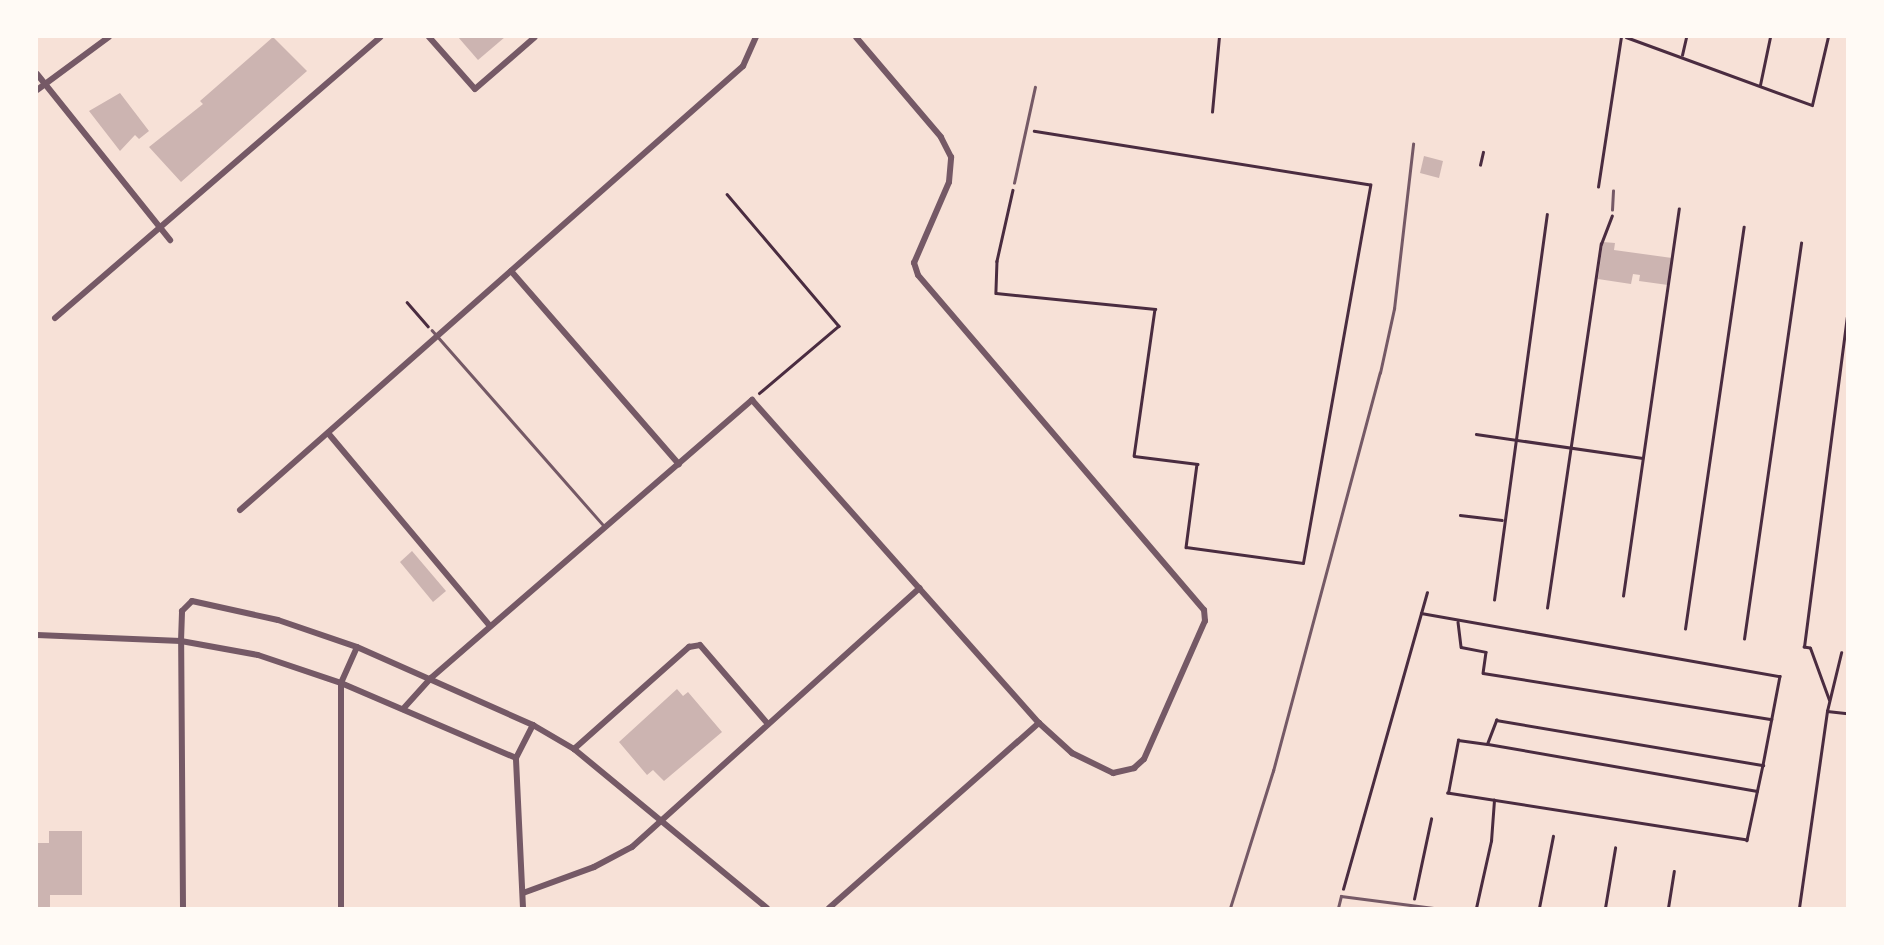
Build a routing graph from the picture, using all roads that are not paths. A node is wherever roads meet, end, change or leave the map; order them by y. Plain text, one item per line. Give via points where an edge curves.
1 (109, 37) edge
2 (380, 37) edge
3 (429, 37) edge
4 (535, 37) edge
5 (756, 37) edge
6 (856, 37) edge
7 (37, 74) edge
8 (44, 84) junction
9 (1035, 87) dead end
10 (37, 90) edge
11 (1413, 144) dead end
12 (1014, 183) road end
13 (1613, 191) dead end
14 (1612, 210) road end
15 (160, 228) junction
16 (170, 240) dead end
17 (511, 271) junction
18 (55, 318) dead end
19 (434, 333) junction
20 (328, 433) junction
21 (678, 464) junction
22 (240, 510) dead end
23 (605, 527) junction
24 (920, 588) junction
25 (491, 626) junction
26 (37, 635) edge
27 (181, 641) junction
28 (357, 647) junction
29 (431, 678) junction
30 (341, 683) junction
31 (402, 709) junction
32 (1039, 723) junction
33 (768, 724) junction
34 (533, 725) junction
35 (574, 749) junction
36 (516, 758) junction
37 (659, 821) junction
38 (523, 894) junction
39 (183, 908) edge
40 (341, 908) edge
41 (523, 908) edge
42 (767, 908) edge
43 (829, 908) edge
44 (1230, 908) edge
45 (1338, 908) edge
46 (1433, 908) edge

1 - 8 street
2 - 15 street
3 - 4 street via 475,89
5 - 17 street via 743,66
6 - 32 street via 941,137 951,157 949,182 914,263 918,275 1203,610 1205,621 1148,753 1134,768 1107,772 1072,753
7 - 8 street
8 - 10 street
8 - 15 street
9 - 12 lane
11 - 44 lane via 1394,309 1380,373 1273,771
13 - 14 lane
15 - 16 street
15 - 18 street
17 - 19 street
17 - 21 street
19 - 20 street
19 - 23 lane
20 - 22 street
20 - 25 street
21 - 23 street
21 - 24 street via 752,400
23 - 25 street
24 - 32 street
24 - 33 street
25 - 29 street
26 - 27 street
27 - 28 street via 182,611 192,601 278,620
27 - 30 street via 258,655
27 - 39 street
28 - 29 street
28 - 30 street
29 - 31 street
29 - 34 street
30 - 31 street
30 - 40 street
31 - 36 street
32 - 43 street
33 - 35 street via 700,646 689,646
33 - 37 street
34 - 35 street
34 - 36 street
35 - 37 street
36 - 38 street
37 - 38 street via 606,862
37 - 42 street
38 - 41 street
45 - 46 lane via 1341,896

